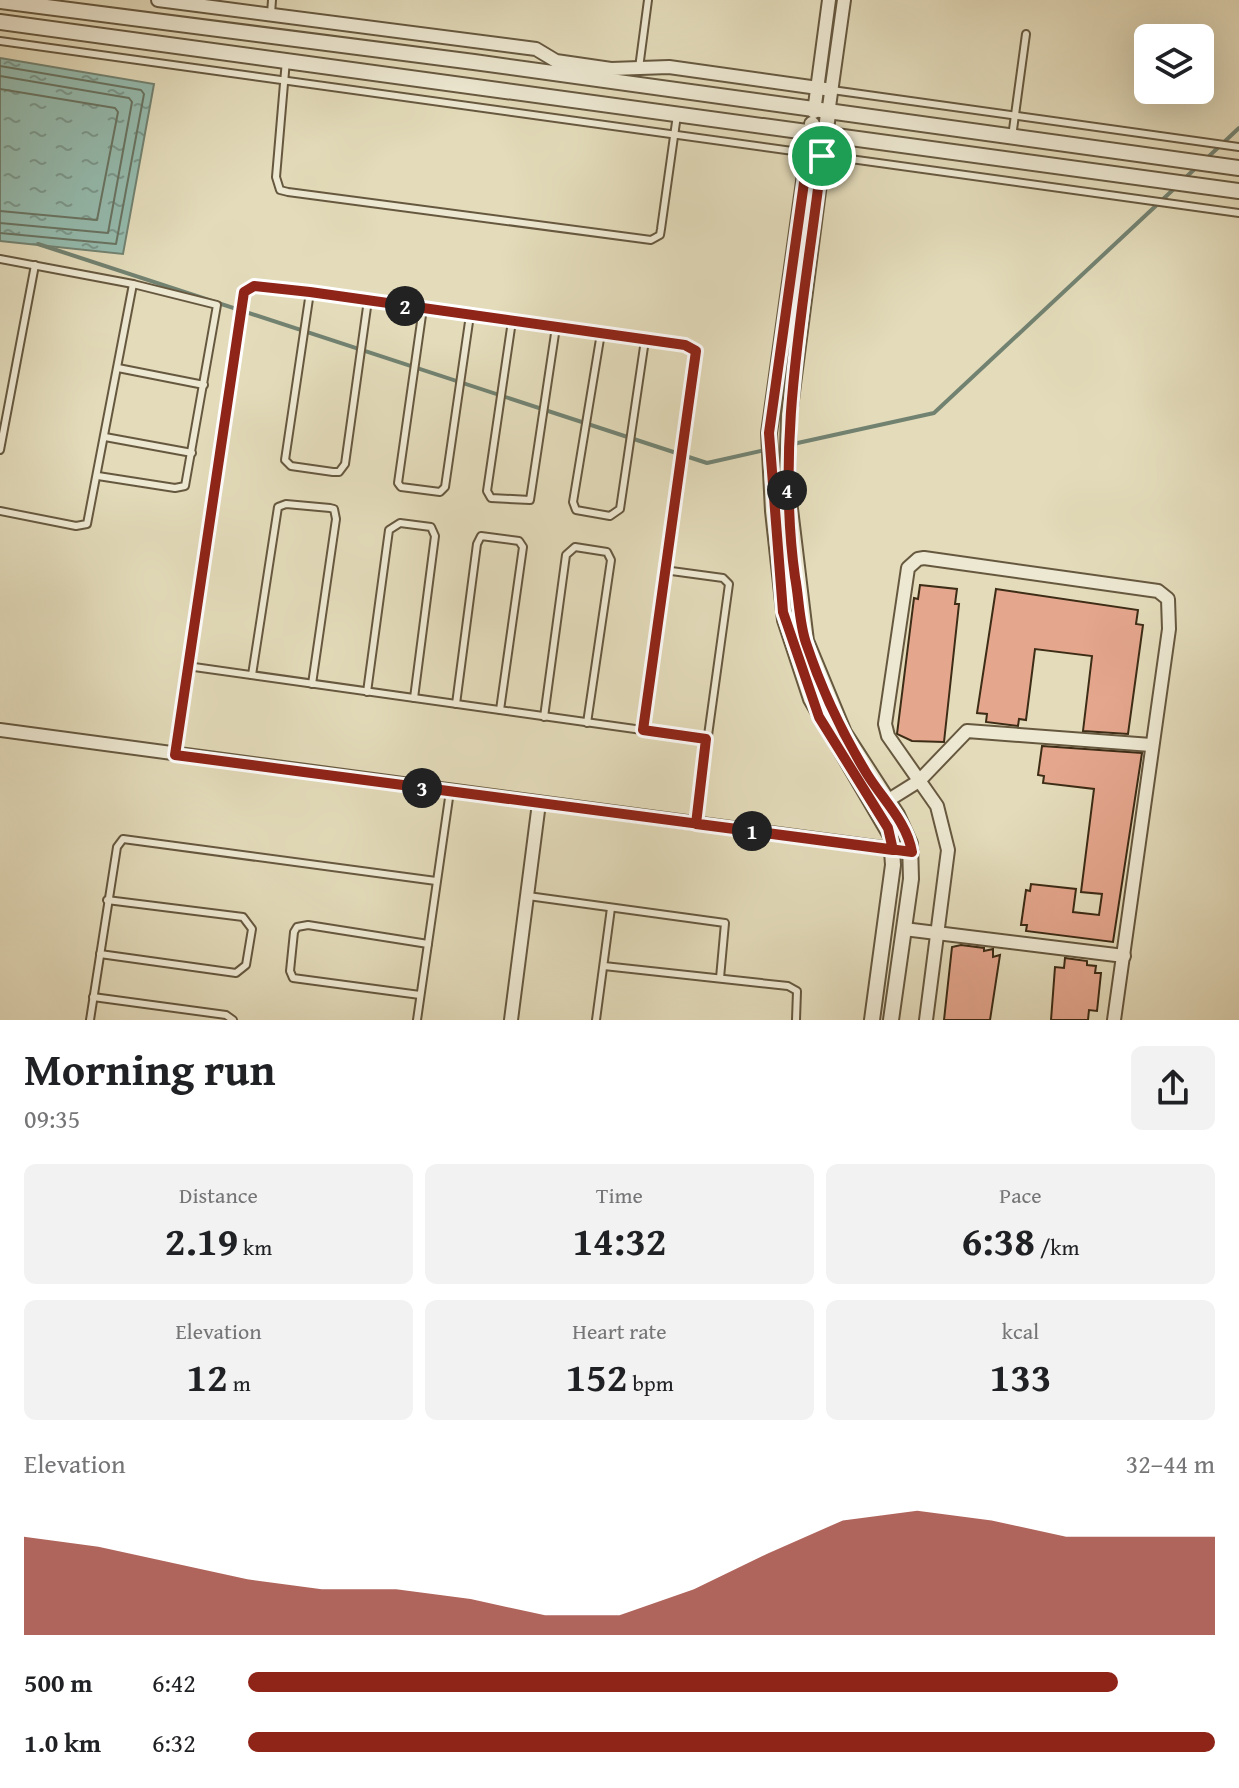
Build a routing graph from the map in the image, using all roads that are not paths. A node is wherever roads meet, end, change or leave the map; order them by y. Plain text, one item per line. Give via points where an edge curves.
1 (158, 0) edge
2 (272, 0) edge
3 (648, 0) edge
4 (829, 0) edge
5 (844, 0) edge
6 (0, 1) edge
7 (271, 14) junction
8 (0, 22) edge
9 (1026, 34) dead end
10 (0, 41) edge
11 (286, 60) junction
12 (639, 68) junction
13 (282, 81) junction
14 (817, 88) junction
15 (832, 90) junction
16 (821, 113) junction
17 (678, 114) junction
18 (1015, 118) junction
19 (818, 133) junction
20 (674, 135) junction
21 (1012, 138) junction
22 (1239, 147) edge
23 (815, 155) junction
24 (1239, 168) edge
25 (1239, 191) edge
26 (1239, 213) edge
27 (0, 259) edge
28 (35, 265) junction
29 (133, 284) junction
30 (310, 292) junction
31 (368, 300) junction
32 (423, 308) junction
33 (470, 315) junction
34 (512, 321) junction
35 (556, 327) junction
36 (601, 333) junction
37 (645, 340) junction
38 (118, 368) junction
39 (204, 385) junction
40 (105, 437) junction
41 (0, 450) edge
42 (192, 453) junction
43 (98, 476) junction
44 (0, 511) edge
45 (664, 570) junction
46 (187, 666) junction
47 (252, 675) junction
48 (312, 684) junction
49 (367, 692) junction
50 (414, 698) junction
51 (456, 704) junction
52 (500, 710) junction
53 (544, 717) junction
54 (587, 723) junction
55 (0, 730) edge
56 (643, 730) junction
57 (706, 739) junction
58 (1151, 745) junction
59 (175, 755) junction
60 (919, 781) junction
61 (450, 791) junction
62 (887, 801) junction
63 (539, 803) junction
64 (696, 824) junction
65 (893, 850) junction
66 (912, 852) junction
67 (436, 881) junction
68 (528, 896) junction
69 (107, 900) junction
70 (611, 908) junction
71 (904, 929) junction
72 (939, 933) junction
73 (428, 944) junction
74 (100, 954) junction
75 (1124, 956) junction
76 (604, 966) junction
77 (720, 978) junction
78 (420, 995) junction
79 (93, 997) junction
80 (90, 1020) edge
81 (233, 1020) edge
82 (417, 1020) edge
83 (511, 1020) edge
84 (598, 1020) edge
85 (796, 1020) edge
86 (872, 1020) edge
87 (891, 1020) edge
88 (926, 1020) edge
89 (1114, 1020) edge

1 - 7 street
2 - 7 lane
3 - 12 lane
4 - 14 street
5 - 15 street
6 - 16 street
7 - 12 street via 536,49 574,64
8 - 11 street
9 - 18 lane
10 - 13 lane
11 - 13 lane
11 - 17 street
12 - 14 street via 669,67
13 - 20 lane
13 - 20 lane via 276,177 280,190 288,192 651,240 660,235
14 - 15 street
14 - 16 street
15 - 16 street
15 - 18 lane
16 - 19 street
16 - 21 street
17 - 19 street
17 - 20 lane
18 - 21 lane
18 - 22 lane
19 - 23 street
19 - 25 street
20 - 23 lane
21 - 24 street
23 - 26 lane
23 - 62 street via 787,445 793,558 806,641 844,733
23 - 65 street via 770,449 785,620 819,717 888,828
27 - 28 lane
28 - 29 lane
28 - 41 lane
29 - 38 lane
29 - 39 lane via 217,305
30 - 31 lane
30 - 31 lane via 285,460 291,466 333,472 345,464
30 - 46 lane via 254,286 244,292
31 - 32 lane
32 - 33 lane
32 - 33 lane via 398,483 427,491 445,487
33 - 34 lane
34 - 35 lane
34 - 35 lane via 487,491 491,498 525,502 531,497
35 - 36 lane
36 - 37 lane
36 - 37 lane via 573,502 576,510 610,516 620,509
37 - 45 lane via 696,351
38 - 39 lane
38 - 40 lane
39 - 42 lane
40 - 42 lane
40 - 43 lane
42 - 43 lane via 187,482 180,488
43 - 44 lane via 90,518 82,527
45 - 56 lane
45 - 57 lane via 723,578 729,584
46 - 47 lane
46 - 59 lane
47 - 48 lane
47 - 48 lane via 278,507 330,508 336,519
48 - 49 lane
49 - 50 lane
49 - 50 lane via 389,530 400,523 431,527 435,536
50 - 51 lane
51 - 52 lane
51 - 52 lane via 477,544 487,535 519,541 523,547
52 - 53 lane
53 - 54 lane
53 - 54 lane via 566,555 575,547 607,552 611,560
54 - 56 lane
55 - 59 street
56 - 57 lane
57 - 64 lane
58 - 60 street via 967,731
58 - 60 street via 1169,629 1164,594 918,559 908,568 885,724
58 - 75 street
59 - 61 street
60 - 62 street
60 - 72 street via 940,812 948,850
61 - 63 street
61 - 67 lane
62 - 66 street
63 - 64 street
63 - 68 street
64 - 65 street
65 - 66 street
65 - 86 street
66 - 71 street
67 - 69 lane via 131,837 117,847
67 - 73 lane
68 - 70 lane
68 - 83 street
69 - 74 lane
69 - 74 lane via 243,917 252,929 246,965 236,973
70 - 76 lane
70 - 77 lane via 725,923
71 - 72 street
71 - 87 street
72 - 75 street
72 - 88 street
73 - 78 lane
73 - 78 lane via 308,925 294,932 293,978
74 - 79 lane
75 - 89 street
76 - 77 lane
76 - 84 lane
77 - 85 lane via 794,987
78 - 82 lane
79 - 80 lane
79 - 81 lane

